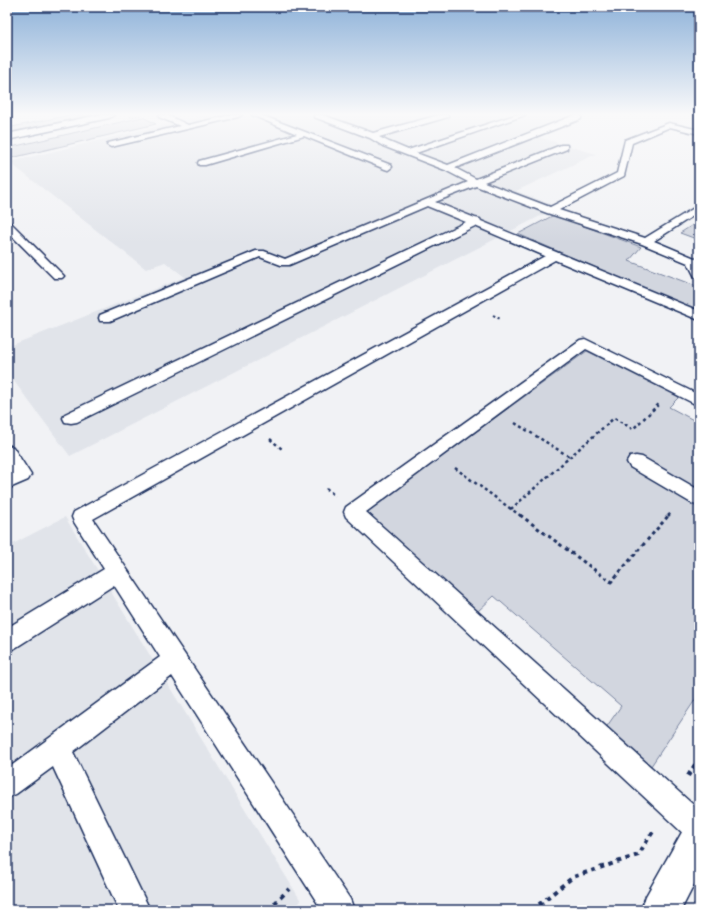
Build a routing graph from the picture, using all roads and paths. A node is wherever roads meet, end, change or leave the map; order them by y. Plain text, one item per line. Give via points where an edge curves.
1 (220, 158) edge
2 (365, 158) edge
3 (420, 158) edge
4 (474, 158) edge
5 (536, 158) edge
6 (625, 158) edge
7 (202, 163) dead end
8 (388, 167) dead end
9 (448, 168) junction
10 (474, 182) junction
11 (427, 202) junction
12 (699, 208) edge
13 (550, 211) junction
14 (476, 221) junction
15 (7, 225) edge
16 (646, 242) junction
17 (553, 256) junction
18 (699, 275) edge
19 (58, 276) dead end
20 (699, 316) edge
21 (106, 318) dead end
22 (676, 389) junction
23 (699, 401) edge
24 (494, 410) junction
25 (70, 418) dead end
26 (7, 451) edge
27 (434, 453) junction
28 (570, 457) junction
29 (636, 462) dead end
30 (7, 482) edge
31 (694, 496) edge
32 (512, 509) junction
33 (117, 572) junction
34 (7, 640) edge
35 (175, 660) junction
36 (58, 749) junction
37 (699, 758) edge
38 (7, 785) edge
39 (671, 803) junction
40 (699, 829) edge
41 (699, 838) edge
42 (135, 910) edge
43 (339, 910) edge
44 (532, 910) edge
45 (660, 910) edge

1 - 7 lane
2 - 8 lane
3 - 9 lane
4 - 9 lane
5 - 10 lane
6 - 13 lane via 622,174
9 - 10 lane
10 - 11 lane
10 - 13 lane
11 - 14 lane
11 - 21 lane via 285,263 260,253
12 - 16 lane
13 - 16 lane
14 - 17 lane
14 - 25 lane
15 - 19 lane
16 - 18 lane via 693,262
17 - 20 lane
17 - 33 lane via 81,517
22 - 23 lane
22 - 24 lane via 585,344
22 - 28 path via 633,428 614,418
24 - 27 lane
24 - 28 path
26 - 30 lane via 22,475
27 - 32 path
27 - 39 lane via 353,512
28 - 32 path
29 - 31 lane
31 - 32 path via 611,582
33 - 34 lane
33 - 35 lane
35 - 36 lane
35 - 43 lane
36 - 38 lane
36 - 42 lane
37 - 39 path
39 - 40 lane
39 - 44 path via 638,855 573,877
41 - 45 main road

